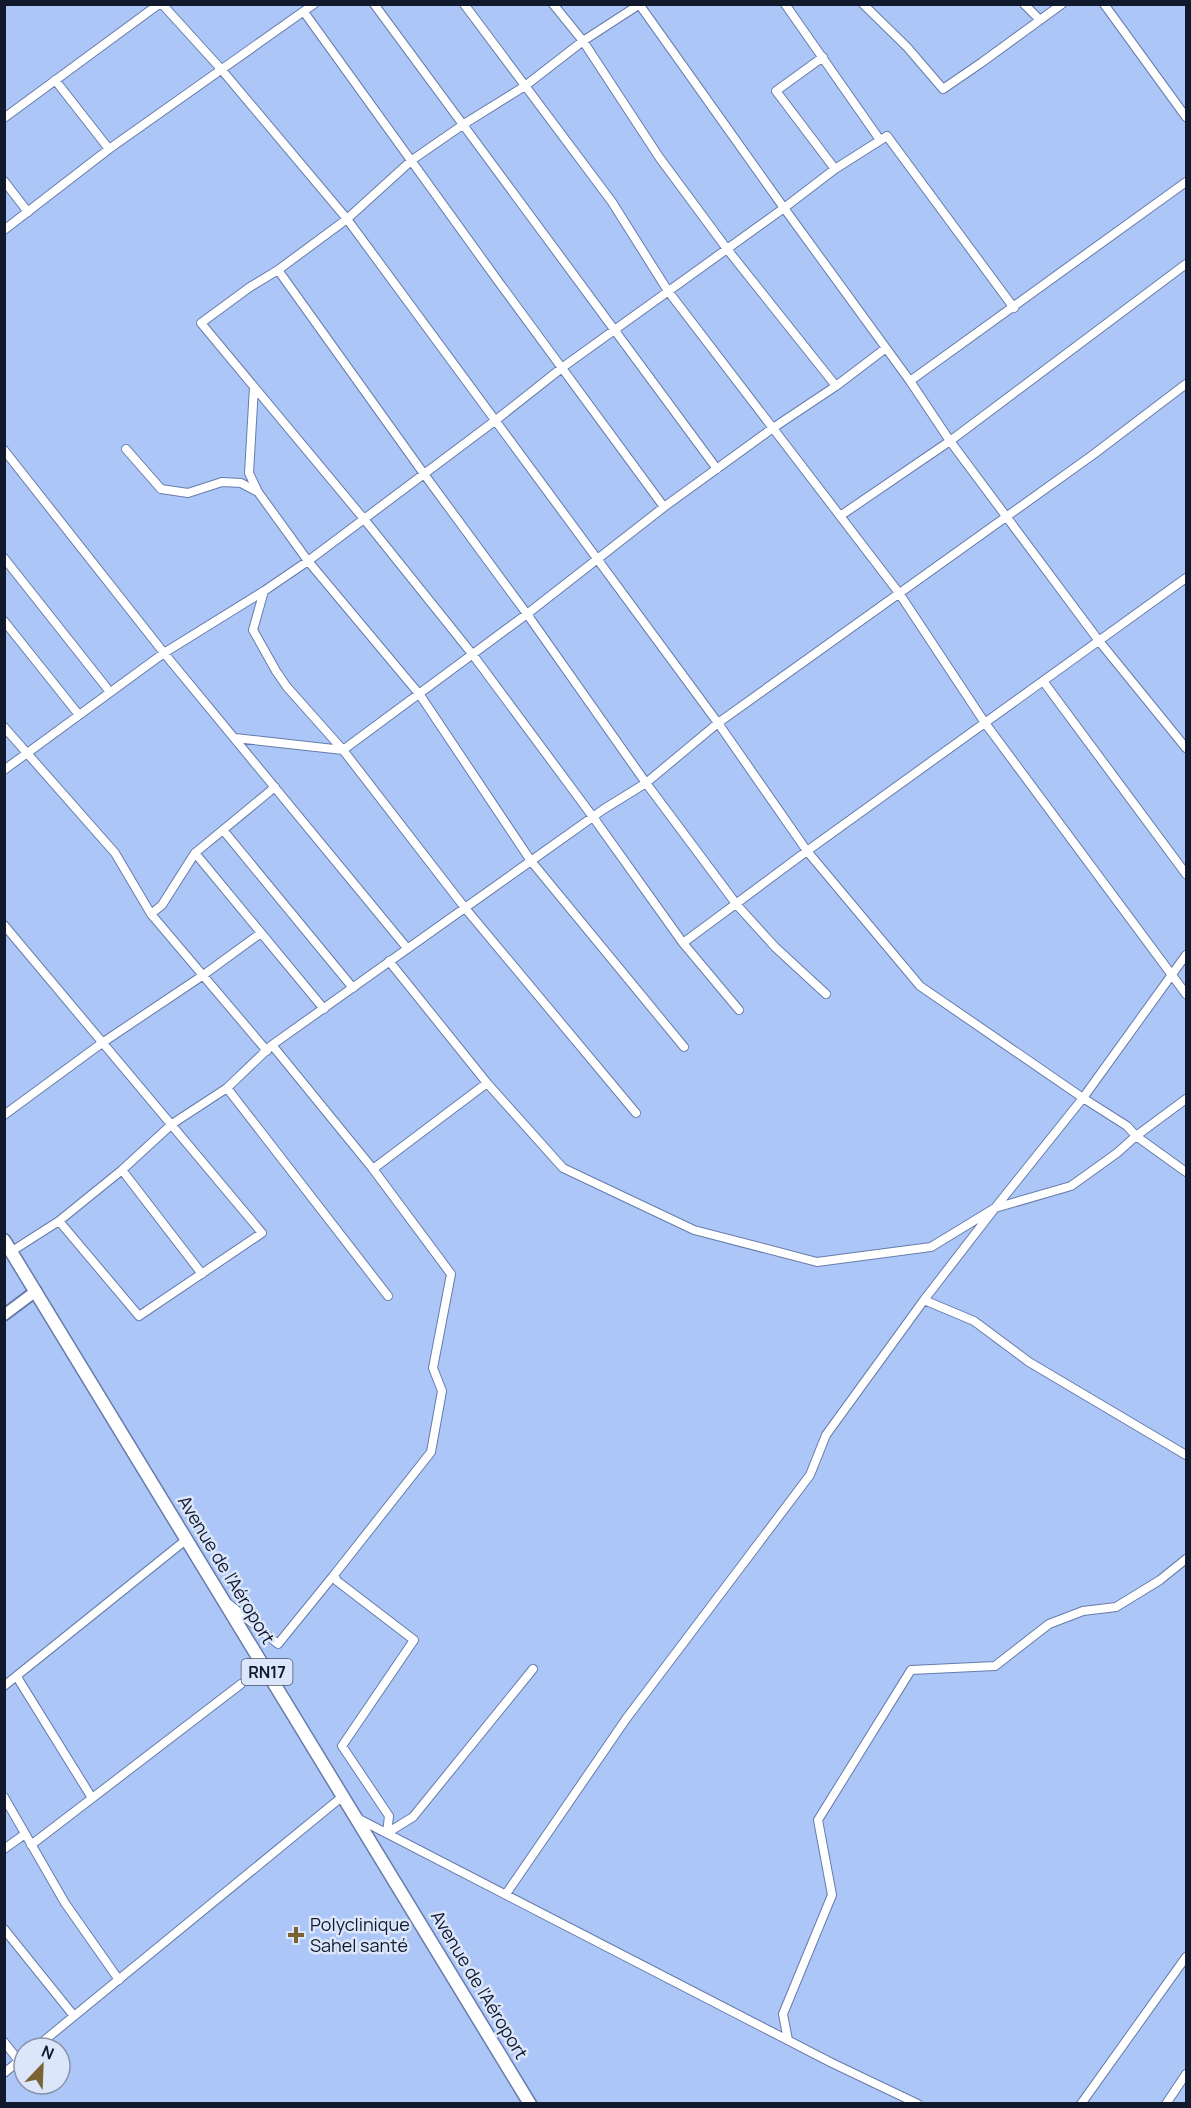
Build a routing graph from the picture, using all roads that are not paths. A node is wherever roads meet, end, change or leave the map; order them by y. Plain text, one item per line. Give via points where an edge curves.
1 (161, 4) edge
2 (314, 4) edge
3 (374, 4) edge
4 (464, 4) edge
5 (553, 4) edge
6 (785, 4) edge
7 (863, 4) edge
8 (1024, 4) edge
9 (1062, 4) edge
10 (1104, 4) edge
11 (640, 5) edge
12 (304, 12) junction
13 (1040, 20) junction
14 (583, 41) junction
15 (823, 57) junction
16 (222, 69) junction
17 (55, 80) junction
18 (525, 86) junction
19 (1186, 117) edge
20 (4, 118) edge
21 (464, 124) junction
22 (880, 140) junction
23 (109, 149) junction
24 (412, 160) junction
25 (835, 170) junction
26 (4, 181) edge
27 (1186, 182) edge
28 (784, 208) junction
29 (28, 212) junction
30 (347, 219) junction
31 (4, 230) edge
32 (727, 249) junction
33 (1186, 264) edge
34 (278, 270) junction
35 (668, 291) junction
36 (1014, 308) junction
37 (613, 330) junction
38 (886, 348) junction
39 (563, 367) junction
40 (910, 381) junction
41 (1186, 384) edge
42 (836, 386) junction
43 (254, 387) junction
44 (496, 420) junction
45 (773, 428) junction
46 (950, 441) junction
47 (126, 449) dead end
48 (4, 450) edge
49 (717, 469) junction
50 (424, 474) junction
51 (258, 492) junction
52 (664, 507) junction
53 (840, 516) junction
54 (1008, 516) junction
55 (364, 519) junction
56 (597, 560) junction
57 (308, 561) junction
58 (6, 563) edge
59 (1186, 578) edge
60 (264, 591) junction
61 (899, 593) junction
62 (527, 614) junction
63 (4, 621) edge
64 (1099, 641) junction
65 (164, 653) junction
66 (473, 655) junction
67 (1043, 681) junction
68 (110, 692) junction
69 (420, 695) junction
70 (79, 715) junction
71 (718, 723) junction
72 (985, 723) junction
73 (4, 727) edge
74 (235, 738) junction
75 (1186, 748) edge
76 (342, 750) junction
77 (26, 753) junction
78 (4, 771) edge
79 (646, 783) junction
80 (275, 787) junction
81 (593, 817) junction
82 (223, 830) junction
83 (807, 851) junction
84 (195, 853) junction
85 (531, 861) junction
86 (1186, 874) edge
87 (737, 905) junction
88 (465, 908) junction
89 (151, 914) junction
90 (4, 925) edge
91 (261, 933) junction
92 (683, 943) junction
93 (407, 948) junction
94 (1186, 955) edge
95 (389, 961) junction
96 (202, 975) junction
97 (1171, 975) junction
98 (353, 988) junction
99 (826, 994) dead end
100 (1186, 994) edge
101 (324, 1009) junction
102 (739, 1010) dead end
103 (102, 1043) junction
104 (684, 1047) dead end
105 (270, 1048) junction
106 (487, 1083) junction
107 (226, 1088) junction
108 (1083, 1098) junction
109 (1186, 1099) edge
110 (636, 1113) dead end
111 (4, 1115) edge
112 (172, 1124) junction
113 (1136, 1136) junction
114 (373, 1169) junction
115 (122, 1170) junction
116 (1186, 1172) edge
117 (995, 1208) junction
118 (58, 1221) junction
119 (4, 1240) edge
120 (8, 1250) edge
121 (202, 1274) junction
122 (36, 1291) junction
123 (388, 1296) dead end
124 (924, 1300) junction
125 (4, 1315) edge
126 (1186, 1455) edge
127 (187, 1539) junction
128 (1186, 1559) edge
129 (334, 1575) junction
130 (223, 1599) junction
131 (533, 1669) dead end
132 (17, 1677) junction
133 (240, 1684) dead end
134 (4, 1686) edge
135 (343, 1796) junction
136 (4, 1797) edge
137 (92, 1798) junction
138 (356, 1817) junction
139 (387, 1833) junction
140 (25, 1834) junction
141 (32, 1845) junction
142 (4, 1850) edge
143 (506, 1894) junction
144 (4, 1929) edge
145 (1186, 1957) edge
146 (118, 1980) junction
147 (74, 2016) junction
148 (50, 2036) edge
149 (788, 2040) junction
150 (1186, 2074) edge
151 (530, 2103) edge
152 (918, 2103) edge
153 (1081, 2103) edge
154 (1166, 2103) edge

1 - 16 street
1 - 17 street
2 - 12 street
3 - 21 street
4 - 18 street
5 - 14 street
6 - 15 street
7 - 13 street via 943,89
8 - 13 street
9 - 13 street
10 - 19 street
11 - 14 street
11 - 28 street
12 - 16 street
12 - 24 street
14 - 18 street
14 - 32 street via 659,157
15 - 22 street
15 - 25 street via 776,91
16 - 23 street
16 - 30 street
17 - 20 street
17 - 23 street
18 - 21 street
18 - 35 street via 612,202
21 - 24 street
21 - 37 street
22 - 25 street
22 - 36 street via 887,136
23 - 29 street
24 - 30 street
24 - 39 street
25 - 28 street
26 - 29 street
27 - 36 street
28 - 32 street
28 - 38 street
29 - 31 street
30 - 34 street
30 - 44 street
32 - 35 street
32 - 42 street
33 - 46 street
34 - 43 street via 201,323
34 - 50 street
35 - 37 street
35 - 45 street
36 - 40 street
37 - 39 street
37 - 49 street
38 - 40 street
38 - 42 street
39 - 44 street
39 - 52 street
40 - 46 street
41 - 54 street
42 - 45 street
43 - 51 street via 249,473
43 - 55 street
44 - 50 street
44 - 56 street
45 - 49 street
45 - 53 street
46 - 53 street
46 - 54 street
47 - 51 street via 160,489 188,493 222,482 241,483
48 - 65 street
49 - 52 street
50 - 55 street
50 - 62 street
51 - 57 street
52 - 56 street
53 - 61 street
54 - 61 street
54 - 64 street
55 - 57 street
55 - 66 street
56 - 62 street
56 - 71 street
57 - 60 street
57 - 69 street
58 - 68 street
59 - 64 street
60 - 65 street
60 - 76 street via 253,630 287,687
61 - 71 street
61 - 72 street
62 - 66 street
62 - 79 street
63 - 70 street
64 - 67 street
64 - 75 street
65 - 68 street
65 - 74 street
66 - 69 street
66 - 81 street
67 - 72 street
67 - 86 street
68 - 70 street
69 - 76 street
69 - 85 street
70 - 77 street
71 - 79 street
71 - 83 street
72 - 83 street
72 - 97 street
73 - 77 street
74 - 76 street
74 - 80 street
76 - 88 street
77 - 78 street
77 - 89 street via 115,853
79 - 81 street
79 - 87 street
80 - 82 street
80 - 93 street
81 - 85 street
81 - 92 street
82 - 84 street
82 - 98 street
83 - 87 street
83 - 108 street via 920,986
84 - 89 street via 162,905
84 - 91 street
85 - 88 street
85 - 104 street
87 - 92 street
87 - 99 street
88 - 93 street
88 - 110 street
89 - 96 street
90 - 103 street
91 - 96 street
91 - 101 street
92 - 102 street
93 - 95 street
94 - 97 street
95 - 98 street
95 - 106 street
96 - 103 street
96 - 105 street
97 - 100 street
97 - 108 street
98 - 101 street
101 - 105 street
103 - 111 street
103 - 112 street
105 - 107 street
105 - 114 street
106 - 114 street
106 - 117 street via 563,1168 694,1230 817,1262 931,1247
107 - 112 street
107 - 123 street
108 - 113 street
108 - 117 street
109 - 113 street
112 - 115 street
112 - 121 street via 262,1233
113 - 116 street
113 - 117 street via 1071,1186
114 - 129 street via 451,1274 433,1368 442,1391 431,1452
115 - 118 street
115 - 121 street
117 - 124 street
118 - 120 street
118 - 121 street via 139,1316
119 - 120 main road, Avenue de l'Aéroport / RN17
120 - 122 main road, Avenue de l'Aéroport / RN17
122 - 125 street
122 - 127 main road, Avenue de l'Aéroport / RN17
124 - 126 street via 974,1321 1029,1362
124 - 143 street via 826,1435 810,1475 626,1719
127 - 130 main road, Avenue de l'Aéroport / RN17
127 - 132 street
128 - 149 street via 1116,1607 1083,1611 1049,1624 995,1666 911,1670 818,1820 832,1895 783,2014
129 - 130 street via 278,1644
129 - 139 street via 414,1640 342,1746 389,1816
130 - 135 main road, Avenue de l'Aéroport / RN17
131 - 139 street via 413,1817
132 - 134 street
132 - 137 street
133 - 137 street
135 - 138 main road, Avenue de l'Aéroport / RN17
135 - 146 street
136 - 140 street
137 - 141 street
138 - 139 street
138 - 151 main road, Avenue de l'Aéroport / RN17
139 - 143 street
140 - 141 street
140 - 142 street
141 - 146 street via 65,1903
143 - 149 street
144 - 147 street
145 - 153 street
146 - 147 street
147 - 148 street
149 - 152 street
150 - 154 street

